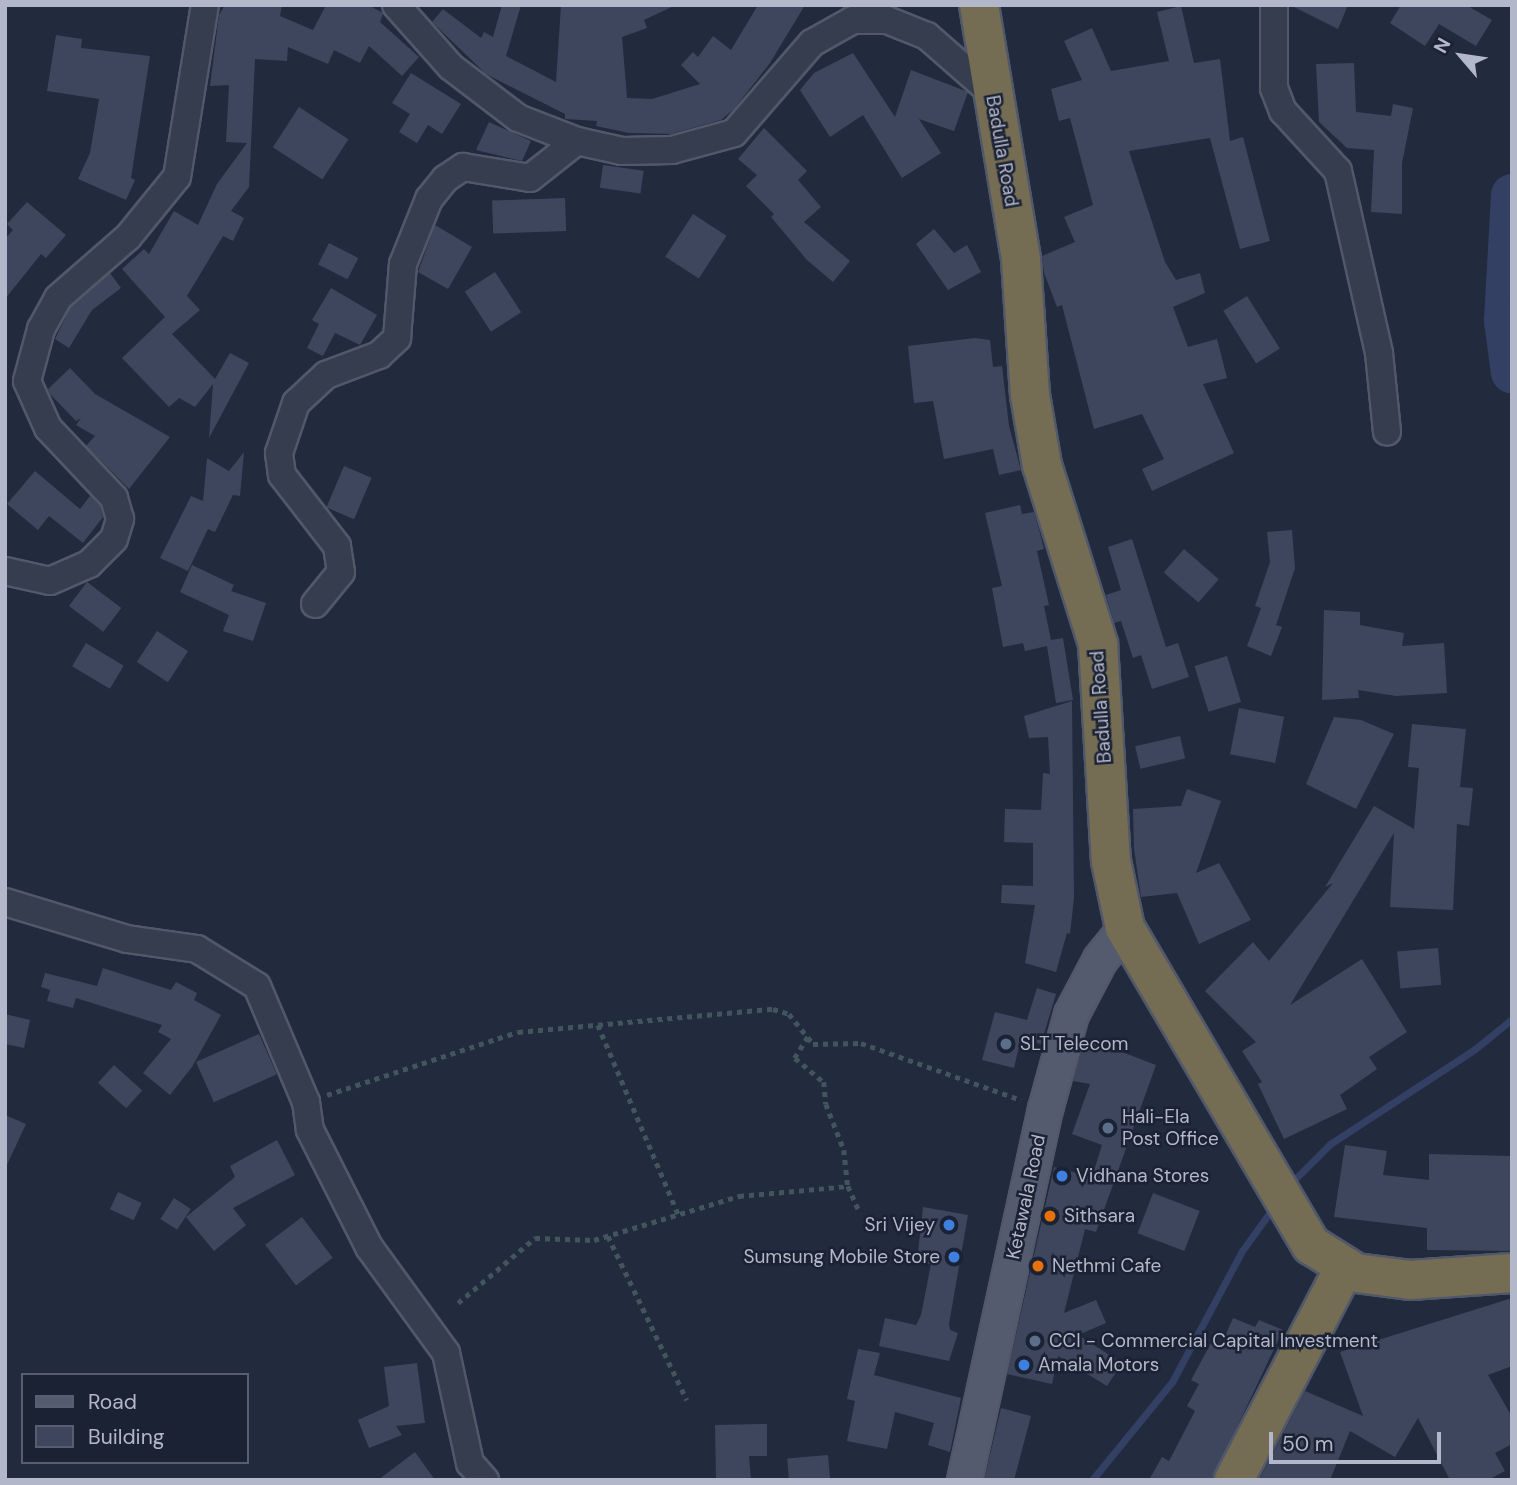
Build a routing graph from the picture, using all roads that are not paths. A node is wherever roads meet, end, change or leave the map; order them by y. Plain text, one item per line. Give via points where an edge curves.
1 (205, 5) edge
2 (396, 5) edge
3 (979, 5) edge
4 (1274, 5) edge
5 (992, 93) junction
6 (577, 141) junction
7 (1387, 432) dead end
8 (5, 571) edge
9 (315, 604) dead end
10 (5, 902) edge
11 (1125, 928) junction
12 (1344, 1269) junction
13 (1512, 1273) edge
14 (485, 1480) edge
15 (964, 1480) edge
16 (1234, 1480) edge

1 - 8 street via 177,177 128,237 58,298 41,329 27,381 48,428 114,498 120,519 114,539 89,564 50,581
2 - 6 street via 451,67 509,110
3 - 5 highway, Badulla Road
4 - 7 street via 1274,88 1283,111 1338,171 1379,353
5 - 6 street via 927,36 887,20 853,20 812,43 734,133 672,150 622,151
5 - 11 highway, Badulla Road via 1021,260 1030,395 1042,465 1098,644 1111,861
6 - 9 street via 530,178 463,167 445,179 429,199 402,264 397,338 379,355 326,375 296,403 279,453 282,475 337,546 341,572
10 - 14 street via 127,939 198,949 257,986 306,1102 310,1130 369,1247 446,1353 470,1463
11 - 12 highway, Badulla Road via 1304,1237
11 - 15 main road, Ketawala Road via 1100,959 1071,1014 1045,1109
12 - 13 highway via 1410,1280
12 - 16 highway

